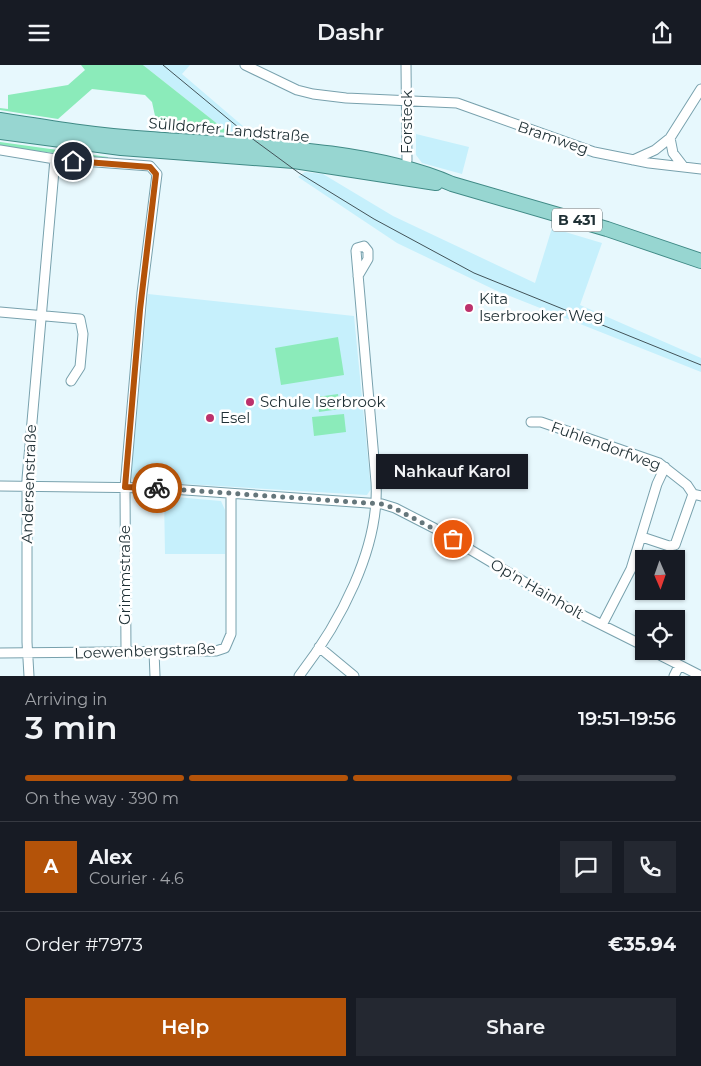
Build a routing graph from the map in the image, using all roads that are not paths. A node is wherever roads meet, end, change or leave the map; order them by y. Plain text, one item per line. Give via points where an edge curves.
1 (245, 65) edge
2 (406, 65) edge
3 (701, 89) edge
4 (407, 99) junction
5 (0, 120) edge
6 (0, 132) edge
7 (670, 138) junction
8 (0, 150) edge
9 (55, 159) junction
10 (633, 160) junction
11 (683, 166) junction
12 (701, 169) edge
13 (404, 173) junction
14 (701, 261) edge
15 (358, 276) dead end
16 (0, 311) edge
17 (41, 315) junction
18 (71, 381) dead end
19 (531, 422) dead end
20 (666, 467) junction
21 (0, 486) edge
22 (27, 486) junction
23 (125, 487) junction
24 (231, 494) junction
25 (697, 495) edge
26 (377, 503) junction
27 (642, 537) junction
28 (602, 625) junction
29 (635, 642) edge
30 (319, 647) junction
31 (126, 652) junction
32 (154, 652) junction
33 (0, 653) edge
34 (28, 653) junction
35 (668, 660) edge
36 (679, 666) junction
37 (29, 676) edge
38 (155, 676) edge
39 (299, 676) edge
40 (354, 676) edge
41 (674, 676) edge
42 (701, 676) edge

1 - 4 street, Bramweg via 297,90 313,94
2 - 4 street, Forsteck
3 - 7 street
4 - 10 street, Bramweg via 456,103 586,149
4 - 13 street, Forsteck
5 - 13 main road, Sülldorfer Landstraße / B 431 via 112,136 291,150
6 - 13 main road, Sülldorfer Landstraße / B 431 via 129,149
7 - 10 street via 655,150
7 - 11 street via 673,153
8 - 9 street
9 - 17 street, Andersenstraße
9 - 23 street, Grimmstraße via 146,166 155,170
10 - 11 street, Bramweg
11 - 12 street, Bramweg
13 - 14 main road, Sülldorfer Landstraße / B 431 via 428,174
15 - 26 street
16 - 17 street
17 - 18 street via 82,321 80,367
17 - 22 street, Andersenstraße
19 - 20 street, Fuhlendorfweg via 541,422
20 - 25 street, Fuhlendorfweg
20 - 27 street via 657,484
21 - 22 street, Op'n Hainholt
22 - 23 street, Op'n Hainholt
22 - 34 street, Andersenstraße
23 - 24 street, Op'n Hainholt
23 - 31 street, Grimmstraße
24 - 26 street, Op'n Hainholt
24 - 32 street, Loewenbergstraße via 229,642 216,651
25 - 27 street via 675,545
26 - 28 street, Op'n Hainholt via 434,528 568,609
26 - 30 street via 364,561
27 - 28 street via 631,569
28 - 29 street, Op'n Hainholt
30 - 39 street
30 - 40 street
31 - 32 street, Loewenbergstraße
31 - 34 street, Loewenbergstraße
32 - 38 street
33 - 34 street, Loewenbergstraße
34 - 37 street, Andersenstraße
35 - 36 street
36 - 41 street
36 - 42 street

